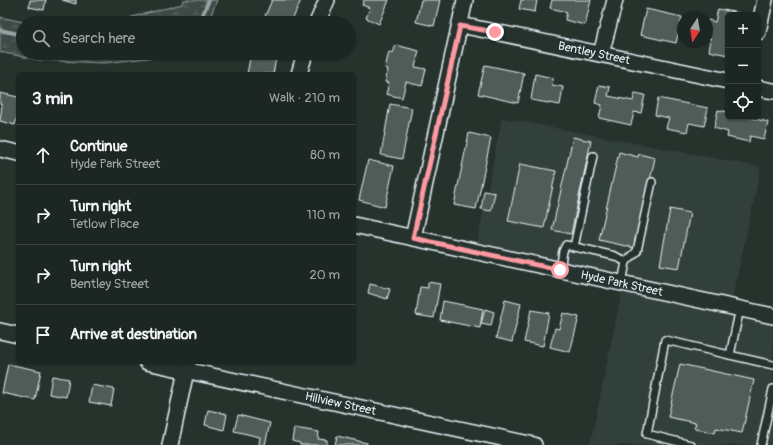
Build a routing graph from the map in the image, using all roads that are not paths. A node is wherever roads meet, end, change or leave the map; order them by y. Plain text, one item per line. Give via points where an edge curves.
1 (327, 0) edge
2 (466, 0) edge
3 (615, 0) edge
4 (765, 0) edge
5 (320, 16) edge
6 (761, 18) edge
7 (460, 26) junction
8 (601, 54) junction
9 (303, 60) edge
10 (300, 72) edge
11 (725, 80) edge
12 (761, 89) edge
13 (773, 91) edge
14 (0, 149) edge
15 (16, 153) edge
16 (593, 156) dead end
17 (652, 182) dead end
18 (356, 225) edge
19 (413, 238) junction
20 (574, 247) junction
21 (626, 262) junction
22 (560, 270) junction
23 (622, 283) junction
24 (740, 308) junction
25 (773, 316) edge
26 (0, 331) edge
27 (16, 335) edge
28 (730, 355) junction
29 (167, 364) edge
30 (773, 365) edge
31 (187, 366) edge
32 (773, 389) edge
33 (170, 445) edge
34 (534, 445) edge
35 (691, 445) edge
36 (761, 445) edge

1 - 5 street
2 - 7 street
3 - 8 street
4 - 6 street
7 - 8 street, Bentley Street
7 - 19 street
8 - 11 street, Bentley Street
9 - 10 street
12 - 13 street
14 - 15 street
16 - 20 lane
17 - 21 lane via 637,251
18 - 19 street, Hyde Park Street
19 - 22 street, Hyde Park Street
20 - 21 lane via 615,256
20 - 22 lane via 566,245
21 - 23 lane
22 - 23 street, Hyde Park Street
23 - 24 street, Hyde Park Street
24 - 25 street, Hyde Park Street
24 - 28 lane
26 - 27 street
28 - 30 lane
28 - 35 lane via 665,340 646,434
29 - 31 street, Hillview Street
31 - 33 street
31 - 34 street, Hillview Street
32 - 36 lane

